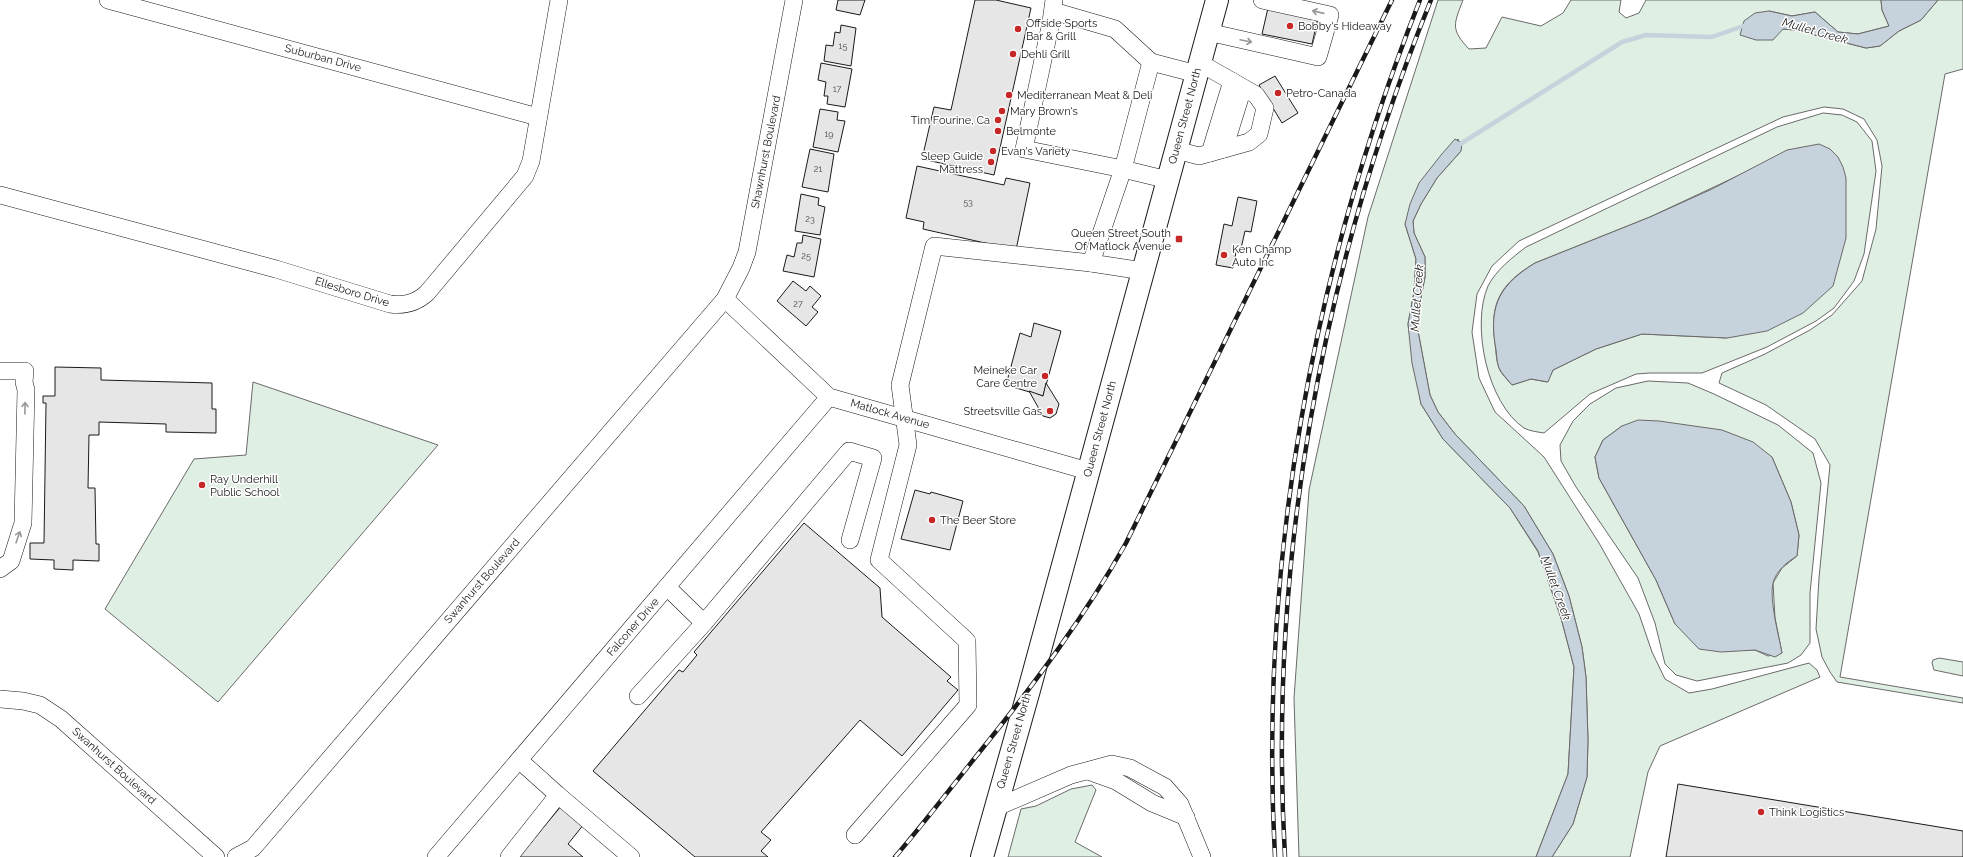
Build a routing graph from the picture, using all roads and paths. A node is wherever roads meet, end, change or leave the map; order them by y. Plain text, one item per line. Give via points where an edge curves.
1 (108, 0) edge
2 (559, 0) edge
3 (794, 0) edge
4 (1217, 0) edge
5 (1262, 0) edge
6 (1054, 5) edge
7 (1208, 32) junction
8 (1151, 62) junction
9 (1198, 68) junction
10 (1237, 84) junction
11 (538, 117) junction
12 (1176, 150) junction
13 (1217, 151) junction
14 (1123, 169) junction
15 (1168, 180) junction
16 (0, 195) edge
17 (1091, 263) junction
18 (1143, 271) junction
19 (725, 299) junction
20 (0, 371) edge
21 (829, 397) junction
22 (905, 418) junction
23 (1088, 471) junction
24 (850, 540) dead end
25 (0, 569) edge
26 (667, 587) junction
27 (704, 623) junction
28 (638, 696) dead end
29 (0, 699) edge
30 (519, 760) junction
31 (558, 795) junction
32 (995, 808) junction
33 (855, 835) dead end
34 (216, 857) edge
35 (236, 857) edge
36 (436, 857) edge
37 (509, 857) edge
38 (631, 857) edge
39 (982, 857) edge
40 (1202, 857) edge

1 - 11 street, Suburban Drive
2 - 11 street, Ellesboro Drive
3 - 19 street, Shawnhurst Boulevard via 747,252 742,268
4 - 7 main road, Queen Street North
7 -> 5 street via 1318,57 1330,15
6 - 8 street via 1115,29
6 - 14 street via 1024,149
7 - 9 main road, Queen Street North
8 - 9 street
8 - 14 street
9 - 10 street
9 - 12 main road, Queen Street North
10 - 13 street
10 - 13 street via 1256,95 1265,108 1259,134 1249,142
11 - 16 street, Ellesboro Drive via 531,161 521,183 428,293 418,300 402,305 390,304 276,269
12 - 13 street via 1199,156
12 - 15 main road, Queen Street North
14 - 15 street
14 - 17 street
15 - 18 main road, Queen Street North
17 - 18 street
17 - 22 street via 934,246 900,385
18 - 23 main road, Queen Street North
19 - 21 street, Matlock Avenue
19 - 35 street, Swanhurst Boulevard via 253,848
25 -> 20 street via 11,562 23,523 26,390 25,371
21 - 22 street, Matlock Avenue
21 - 26 street, Falconer Drive
22 - 23 street, Matlock Avenue
22 - 33 street via 908,445 879,560 967,641 968,705
23 - 32 main road, Queen Street North via 1032,682
24 - 27 street via 872,458 849,450
26 - 27 street
26 - 30 street, Falconer Drive
27 - 28 street
29 - 34 street, Swanhurst Boulevard via 40,705 61,719
30 - 31 street
30 - 36 street, Falconer Drive
31 - 37 street
31 - 38 street
32 - 39 main road, Queen Street North
32 - 40 street via 1071,775 1112,764 1130,768 1165,787 1180,804

